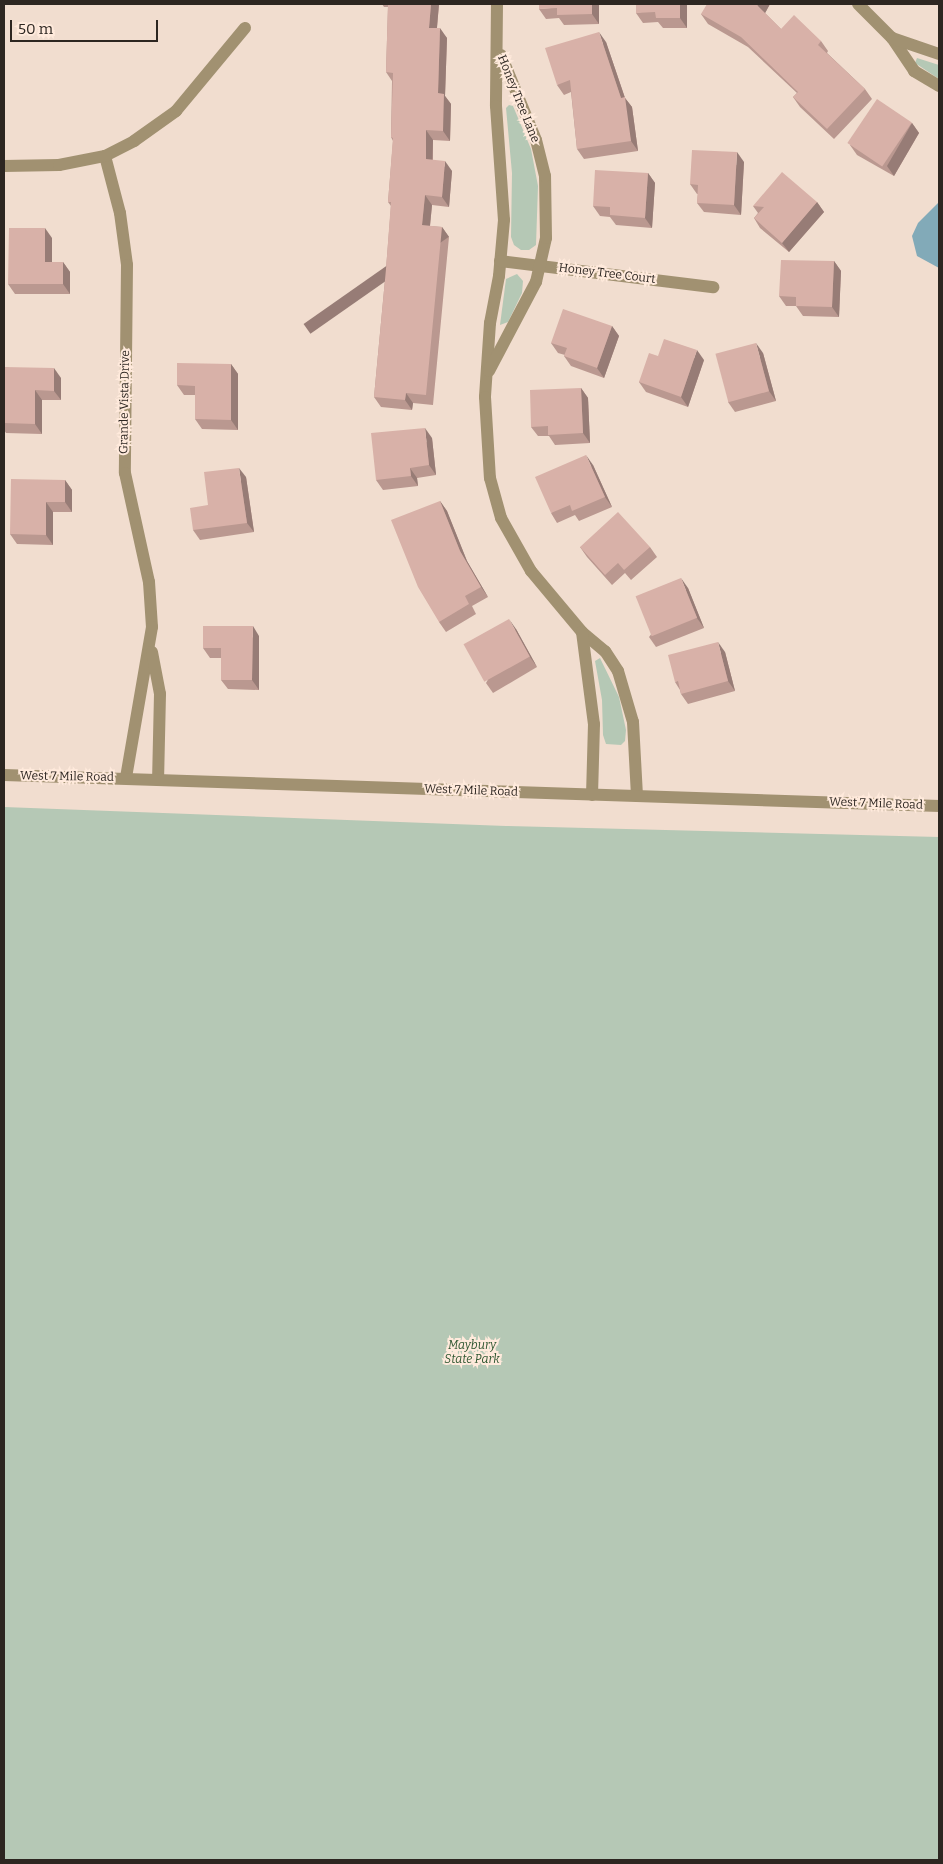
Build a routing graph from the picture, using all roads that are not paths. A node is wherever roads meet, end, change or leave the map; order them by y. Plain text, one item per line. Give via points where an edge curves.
1 (497, 4) edge
2 (858, 4) edge
3 (245, 28) dead end
4 (892, 38) junction
5 (499, 50) junction
6 (939, 54) edge
7 (939, 86) edge
8 (105, 156) junction
9 (4, 166) edge
10 (500, 261) junction
11 (540, 266) junction
12 (713, 287) dead end
13 (487, 374) junction
14 (582, 632) junction
15 (151, 647) junction
16 (4, 775) edge
17 (126, 778) junction
18 (158, 780) junction
19 (592, 795) junction
20 (637, 796) junction
21 (939, 806) edge

1 - 5 street, Honey Tree Lane
2 - 4 street
3 - 8 street via 176,111 134,141
4 - 6 street
4 - 7 street via 914,71
5 - 10 street, Honey Tree Lane via 496,106 504,220
5 - 11 street, Honey Tree Lane via 536,140 545,176 546,238
8 - 9 street via 59,165
8 - 15 street, Grande Vista Drive via 120,213 127,265 123,456 130,502 150,582
10 - 11 street, Honey Tree Court
10 - 13 street, Honey Tree Lane via 490,322
11 - 12 street, Honey Tree Court
11 - 13 street, Honey Tree Lane via 523,311
13 - 14 street, Honey Tree Lane via 485,397 490,478 501,518 531,570
14 - 19 street via 594,724
14 - 20 street, Honey Tree Lane via 605,651 618,671 633,722
15 - 17 street, Grande Vista Drive via 138,693 136,733
15 - 18 street, Grande Vista Drive via 160,694
16 - 17 street, West 7 Mile Road
17 - 18 street, West 7 Mile Road
18 - 19 street, West 7 Mile Road
19 - 20 street, West 7 Mile Road
20 - 21 street, West 7 Mile Road

